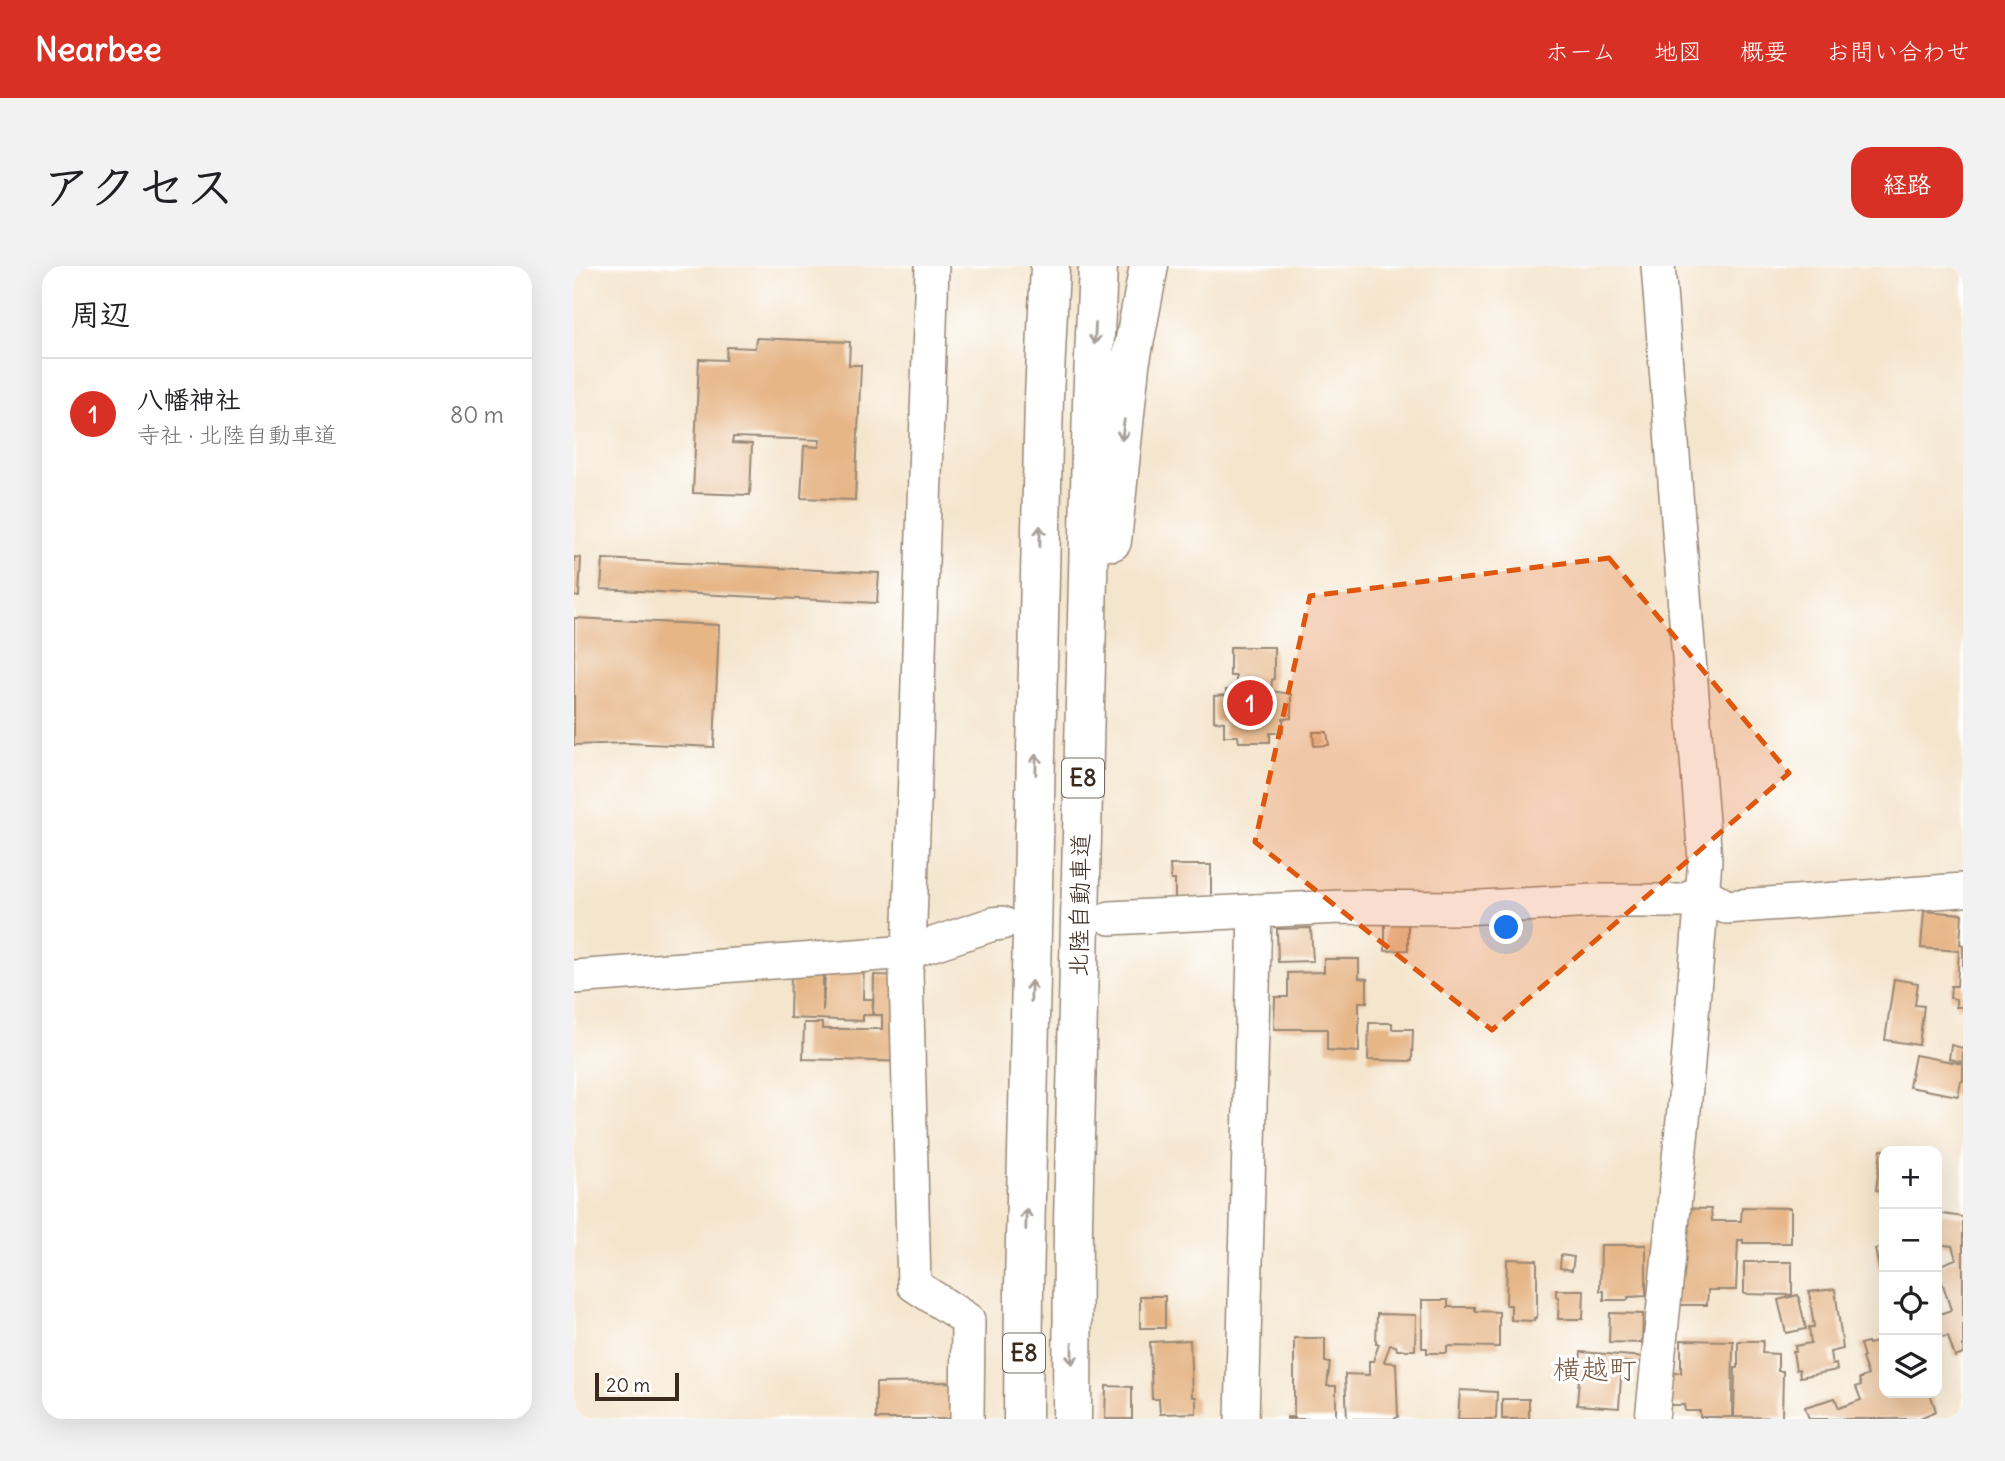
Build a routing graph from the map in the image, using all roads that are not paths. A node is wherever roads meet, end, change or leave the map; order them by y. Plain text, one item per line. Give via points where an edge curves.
1 (932, 266) edge
2 (1042, 266) edge
3 (1050, 266) edge
4 (1098, 266) edge
5 (1149, 266) edge
6 (1658, 266) edge
7 (1044, 397) junction
8 (1963, 890) edge
9 (1701, 891) junction
10 (1255, 911) junction
11 (1110, 918) dead end
12 (1002, 923) dead end
13 (909, 952) junction
14 (574, 977) edge
15 (1073, 1222) junction
16 (967, 1419) edge
17 (1023, 1419) edge
18 (1072, 1419) edge
19 (1242, 1419) edge
20 (1652, 1419) edge

1 - 13 street
2 - 7 highway
3 - 7 highway, 北陸自動車道 / E8
4 -> 15 highway, 北陸自動車道 / E8
5 -> 15 highway via 1130,365 1109,581 1090,1021
6 - 9 street via 1704,860
17 -> 7 highway, 北陸自動車道 / E8
8 - 9 street via 1726,907
9 - 10 street via 1685,901
9 - 20 street
10 - 11 street
10 - 19 street
12 - 13 street
13 - 14 street
13 - 16 street via 914,1284 968,1320
15 -> 18 highway, 北陸自動車道 / E8

